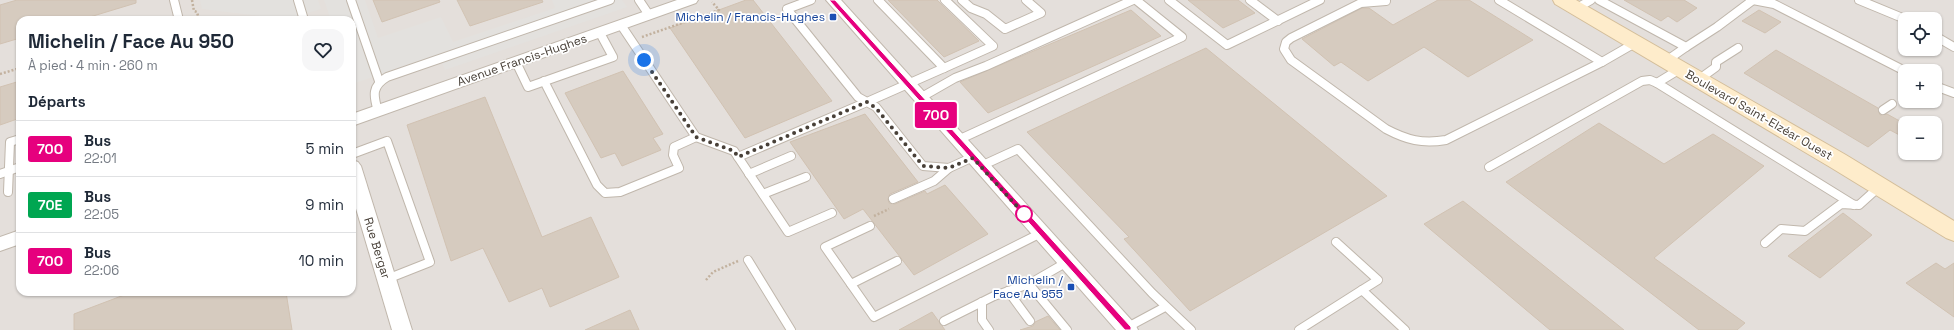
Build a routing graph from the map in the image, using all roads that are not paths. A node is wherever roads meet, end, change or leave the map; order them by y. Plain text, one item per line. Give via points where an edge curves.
1 (174, 0) edge
2 (298, 0) edge
3 (351, 0) edge
4 (610, 0) edge
5 (639, 0) edge
6 (811, 0) edge
7 (832, 0) edge
8 (878, 0) edge
9 (945, 0) edge
10 (962, 0) edge
11 (1026, 0) edge
12 (1135, 0) edge
13 (1169, 0) edge
14 (1250, 0) edge
15 (1300, 0) edge
16 (1320, 0) edge
17 (1389, 0) edge
18 (1500, 0) edge
19 (1599, 0) edge
20 (1753, 0) edge
21 (1781, 0) edge
22 (1860, 0) edge
23 (683, 1) edge
24 (1577, 3) edge
25 (1774, 4) junction
26 (1308, 6) junction
27 (649, 15) junction
28 (178, 16) edge
29 (303, 16) edge
30 (1898, 16) edge
31 (1278, 21) junction
32 (620, 25) junction
33 (600, 33) junction
34 (1942, 40) edge
35 (1635, 43) junction
36 (1954, 46) edge
37 (1686, 47) junction
38 (1738, 48) dead end
39 (516, 62) junction
40 (1602, 62) junction
41 (1673, 65) junction
42 (1898, 67) edge
43 (944, 68) junction
44 (1698, 80) junction
45 (379, 82) junction
46 (544, 82) junction
47 (1657, 83) junction
48 (908, 85) junction
49 (1942, 89) edge
50 (1954, 93) edge
51 (920, 98) junction
52 (867, 102) junction
53 (1892, 104) dead end
54 (1883, 110) dead end
55 (378, 111) junction
56 (356, 119) edge
57 (696, 137) junction
58 (16, 140) edge
59 (958, 140) junction
60 (356, 153) edge
61 (791, 156) dead end
62 (738, 157) junction
63 (977, 162) junction
64 (1489, 167) dead end
65 (16, 168) edge
66 (949, 168) junction
67 (9, 171) junction
68 (0, 174) edge
69 (749, 174) junction
70 (806, 177) dead end
71 (356, 179) edge
72 (1880, 187) junction
73 (8, 192) dead end
74 (763, 194) junction
75 (893, 200) road end
76 (1854, 205) junction
77 (832, 213) dead end
78 (867, 227) road end
79 (1954, 232) edge
80 (1041, 233) junction
81 (16, 238) edge
82 (1336, 242) dead end
83 (1765, 243) dead end
84 (0, 244) edge
85 (748, 260) road end
86 (896, 261) dead end
87 (1067, 262) junction
88 (387, 279) junction
89 (851, 284) junction
90 (1030, 284) junction
91 (1362, 290) junction
92 (1008, 291) junction
93 (982, 302) junction
94 (1165, 307) junction
95 (944, 321) dead end
96 (1030, 321) dead end
97 (1127, 329) edge
98 (402, 330) edge
99 (791, 330) edge
100 (988, 330) edge
101 (1067, 330) edge
102 (1191, 330) edge
103 (1299, 330) edge
104 (1405, 330) edge

1 - 28 lane
2 - 29 lane
3 - 45 lane
4 - 45 lane via 391,75
5 - 27 lane
6 - 52 lane via 787,9 858,97
7 - 48 street
8 - 43 lane
9 - 43 lane via 993,46
10 - 11 lane via 1005,29 1041,13
12 - 51 lane via 961,75
12 - 59 lane via 1182,37
13 - 31 lane via 1227,45
14 - 31 lane
15 - 26 lane
16 - 26 lane
17 - 40 lane via 1361,3 1288,40 1284,49 1291,60 1341,98 1392,132 1410,140 1429,143 1446,140 1511,110
18 - 40 lane
19 - 37 lane
20 - 25 lane
20 - 37 lane
21 - 25 lane
22 - 30 lane
23 - 27 street, Avenue Francis-Hughes
24 - 35 street, Boulevard Saint-Elzéar Ouest
25 - 42 lane
26 - 31 lane
27 - 32 street, Avenue Francis-Hughes
32 - 33 street, Avenue Francis-Hughes
32 - 57 lane
33 - 39 street, Avenue Francis-Hughes
33 - 46 lane via 613,57
34 - 36 lane
35 - 40 lane
35 - 41 street, Boulevard Saint-Elzéar Ouest
37 - 41 lane
38 - 44 lane via 1716,62 1716,67
39 - 46 lane via 528,87
39 - 55 street, Avenue Francis-Hughes
41 - 44 street, Boulevard Saint-Elzéar Ouest
41 - 47 lane
43 - 48 lane
44 - 72 street, Boulevard Saint-Elzéar Ouest
45 - 55 lane via 373,92
46 - 57 lane via 597,185 605,193 620,192 679,168 672,150 678,144
47 - 64 lane via 1650,80 1642,81
47 - 76 lane
48 - 51 street
48 - 52 lane
49 - 50 lane
51 - 59 street
52 - 62 lane
52 - 66 lane via 876,108 923,166
53 - 54 lane
55 - 56 street, Avenue Francis-Hughes
57 - 62 lane via 734,151
58 - 67 lane via 10,142
59 - 63 street
60 - 88 lane via 387,141 430,262
61 - 69 lane
62 - 69 lane
63 - 66 lane
63 - 80 street
63 - 94 lane via 1018,149
65 - 67 lane
66 - 75 lane via 934,181
67 - 68 lane
67 - 73 lane
69 - 74 lane
70 - 74 lane
71 - 88 street, Rue Bergar
72 - 76 lane via 1859,205
72 - 79 street, Boulevard Saint-Elzéar Ouest
74 - 77 lane via 788,232
76 - 83 lane via 1840,204 1805,231 1781,230
78 - 89 lane via 825,247
80 - 87 street
80 - 89 lane via 874,317
81 - 84 street
82 - 91 lane via 1378,280
85 - 99 lane
86 - 89 lane
87 - 90 lane
87 - 97 street
88 - 98 street, Rue Bergar
90 - 92 lane
90 - 101 lane
91 - 103 lane
91 - 104 lane
92 - 93 lane
92 - 96 lane
93 - 95 lane
93 - 100 lane via 982,320
94 - 97 lane
94 - 102 lane

